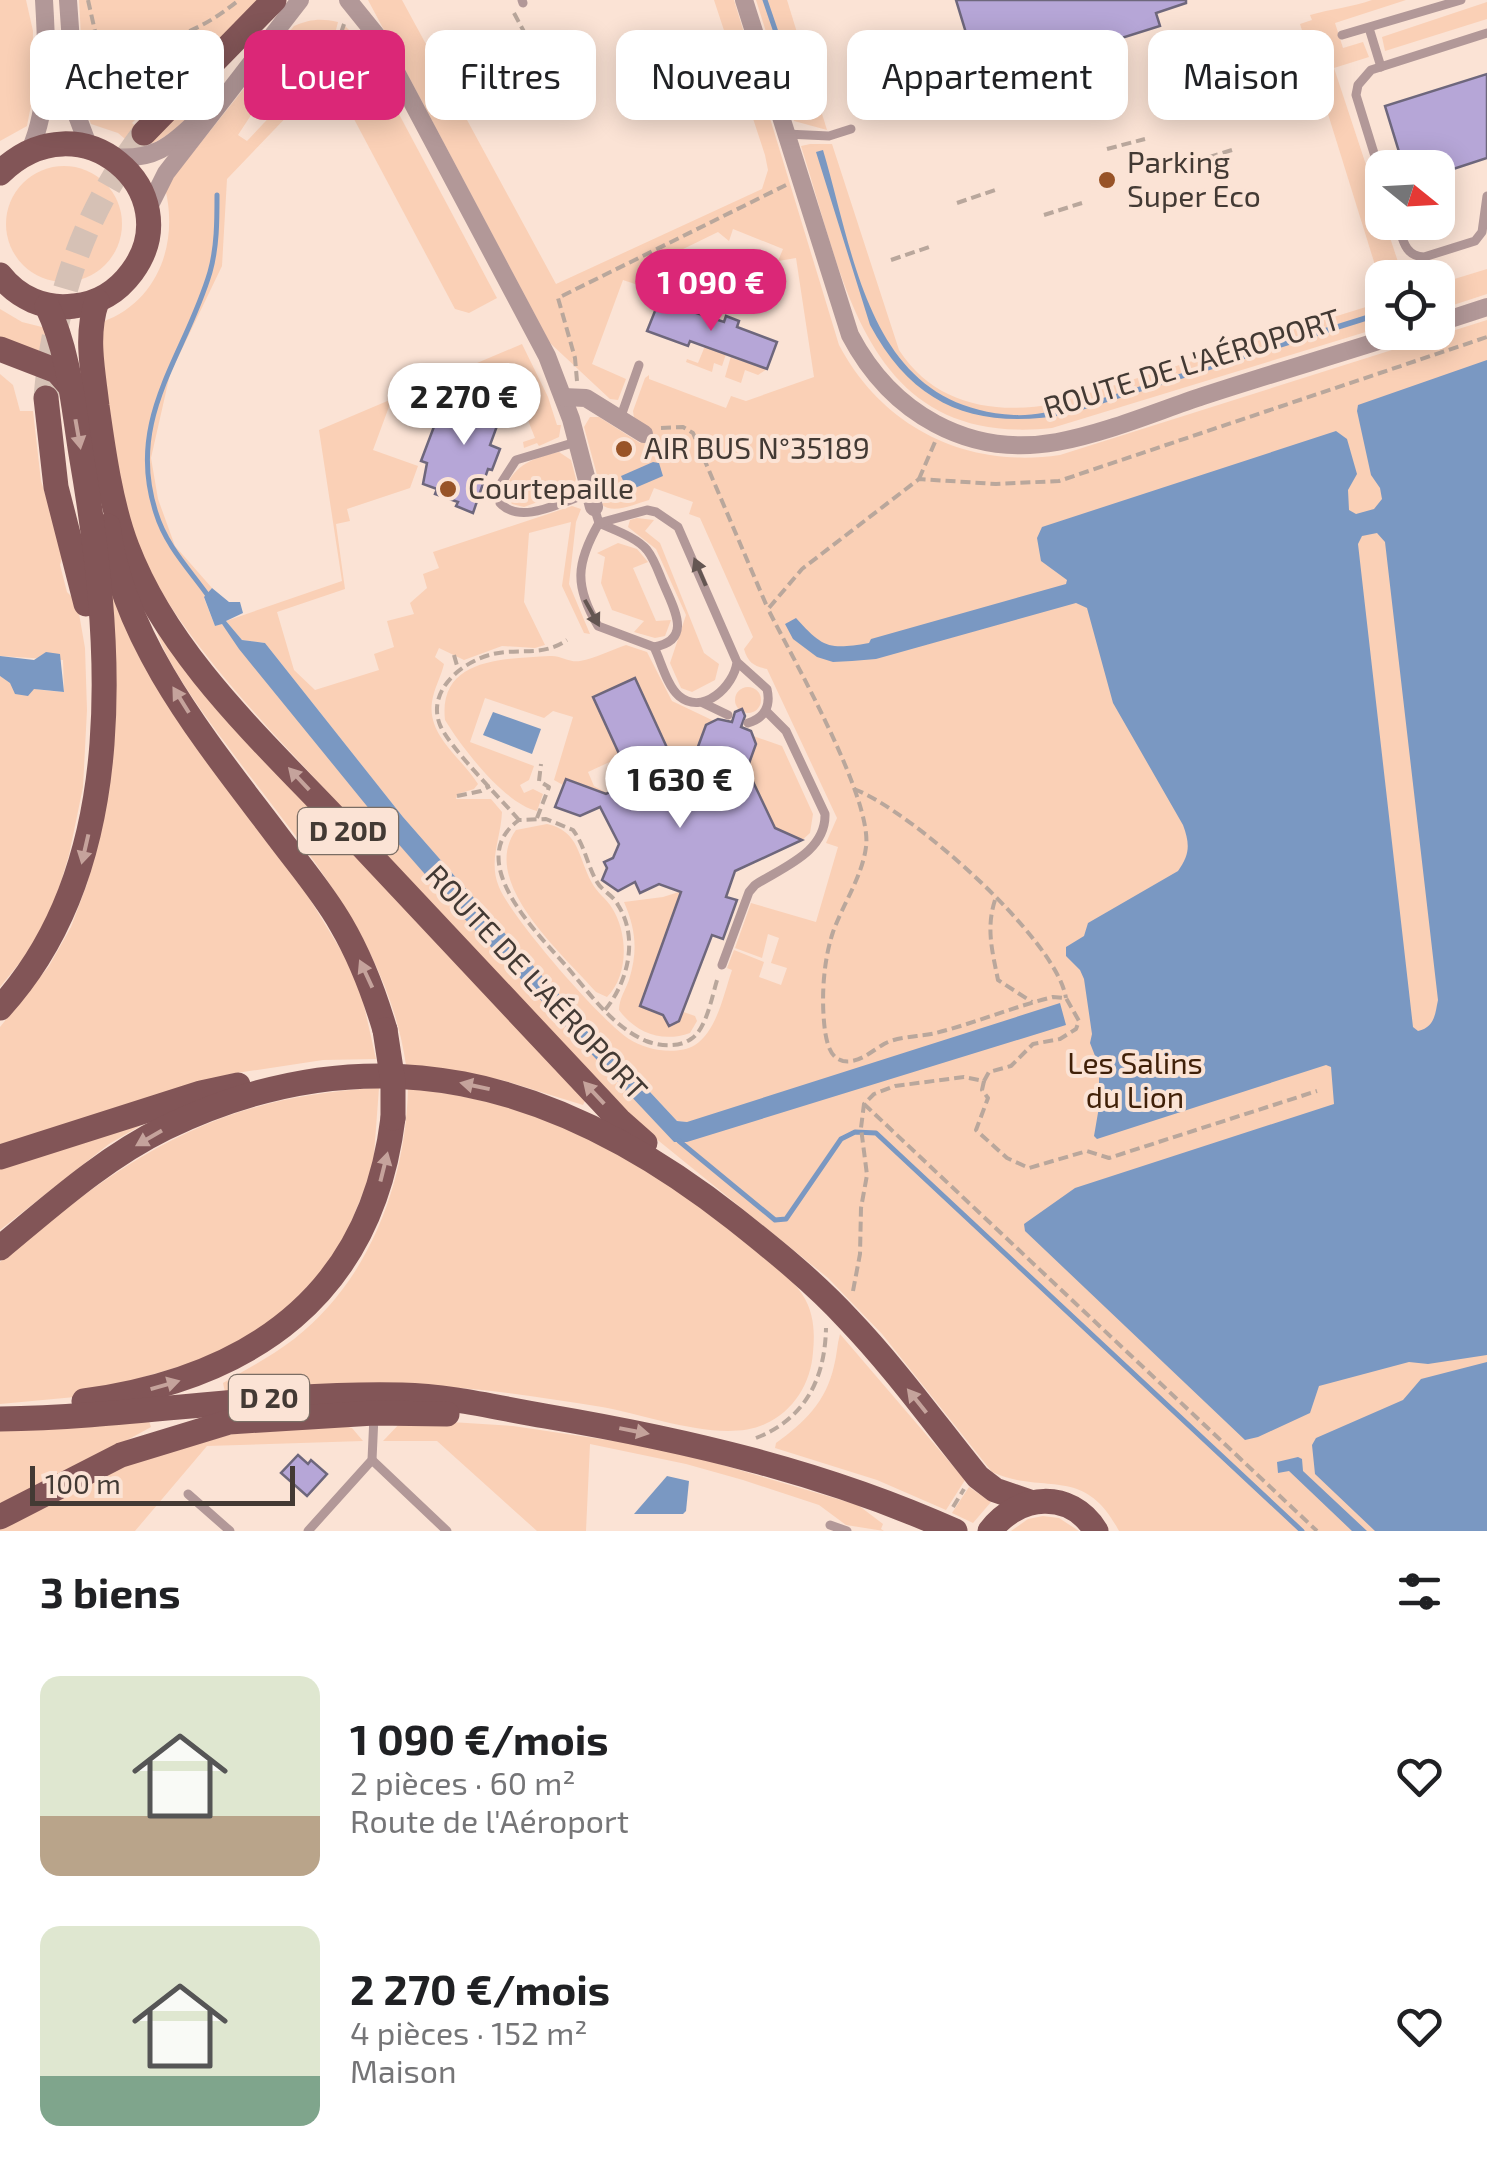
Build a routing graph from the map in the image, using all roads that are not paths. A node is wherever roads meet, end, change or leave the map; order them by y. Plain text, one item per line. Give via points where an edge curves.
1 (44, 0) edge
2 (68, 0) edge
3 (274, 0) edge
4 (300, 0) edge
5 (348, 0) edge
6 (744, 0) edge
7 (1461, 0) edge
8 (1368, 28) junction
9 (1487, 32) edge
10 (1342, 35) dead end
11 (1381, 67) junction
12 (224, 95) edge
13 (198, 120) edge
14 (210, 120) edge
15 (851, 129) dead end
16 (144, 134) tunnel mouth
17 (786, 134) junction
18 (88, 146) junction
19 (30, 150) junction
20 (1373, 150) edge
21 (112, 158) junction
22 (0, 173) edge
23 (1487, 196) edge
24 (146, 213) junction
25 (1403, 240) edge
26 (1475, 241) junction
27 (1487, 246) edge
28 (6, 288) edge
29 (96, 301) junction
30 (47, 306) junction
31 (1487, 308) edge
32 (1455, 318) edge
33 (1365, 345) edge
34 (0, 349) edge
35 (639, 365) dead end
36 (70, 386) junction
37 (571, 396) junction
38 (46, 398) tunnel mouth
39 (620, 420) junction
40 (100, 422) junction
41 (644, 434) road end
42 (576, 442) junction
43 (594, 507) junction
44 (654, 647) junction
45 (737, 662) junction
46 (700, 702) junction
47 (766, 711) junction
48 (728, 714) dead end
49 (748, 723) dead end
50 (99, 753) junction
51 (722, 965) road end
52 (0, 1008) edge
53 (338, 1077) junction
54 (0, 1156) edge
55 (690, 1183) junction
56 (0, 1248) edge
57 (374, 1413) junction
58 (538, 1415) junction
59 (0, 1416) edge
60 (372, 1460) junction
61 (188, 1494) dead end
62 (1030, 1502) junction
63 (0, 1517) edge
64 (951, 1523) edge
65 (830, 1525) dead end
66 (230, 1531) edge
67 (308, 1531) edge
68 (447, 1531) edge
69 (847, 1531) edge
70 (990, 1531) edge
71 (1096, 1531) edge

1 - 19 street via 43,99
2 - 18 street via 76,114
3 - 16 main road
4 - 12 street
5 - 37 street via 377,36
6 - 17 street, ROUTE DE L'AÉROPORT
7 - 8 lane
8 - 10 lane
8 - 11 lane
9 - 11 lane
11 - 20 lane via 1364,76 1356,95
13 - 21 street via 153,155
14 - 24 street via 166,173
15 - 17 lane via 830,136
17 - 33 street, ROUTE DE L'AÉROPORT via 839,307 862,358 899,400 941,428 993,444 1057,442
18 - 19 main road
18 - 21 main road
19 - 22 main road
21 - 24 main road via 135,182
23 - 26 lane
24 - 29 main road via 137,265
25 - 26 lane via 1424,257
26 - 27 lane
28 - 30 main road
29 - 30 main road
29 - 40 main road, ROUTE DE L'AÉROPORT via 89,332
30 - 36 main road
31 - 32 street
34 - 36 main road via 56,371
35 - 39 lane
36 -> 50 main road via 88,490 106,688
37 - 39 street
37 - 42 street
38 - 50 main road via 56,487 87,611
39 - 41 street
55 -> 40 main road, ROUTE DE L'AÉROPORT / D 20D via 619,1120 246,723 190,654 126,547
59 -> 40 main road, bridge via 203,1373 288,1323 321,1291 364,1228 388,1154 392,1118 385,1030 374,990 340,921 209,744 146,641 112,552
42 - 43 street
42 - 43 lane via 516,460 500,485 500,503 522,514
43 -> 44 lane via 580,588 598,626
43 - 44 lane via 650,554 678,623 669,642
45 -> 43 lane via 678,528 648,510
44 - 46 lane via 678,696
45 - 46 lane via 727,686
45 - 47 lane via 767,689
46 - 48 lane
47 - 49 lane
47 - 51 lane via 786,731 825,822 809,851 749,892
50 -> 52 main road via 87,840 64,914
53 - 54 main road via 201,1093
55 -> 53 main road via 539,1103 438,1079
53 -> 56 main road via 243,1097 163,1130 78,1185
62 -> 55 main road via 978,1477 847,1318
57 - 58 main road, D 20
57 - 60 lane
57 - 63 main road, D 20 via 228,1422 121,1455
58 - 59 main road, D 20 via 445,1398 331,1396 61,1418
58 -> 64 main road, D 20 via 730,1452
60 - 67 lane
60 - 68 lane
61 - 66 lane
62 - 70 main road
62 - 71 main road via 1065,1504
65 - 69 lane

